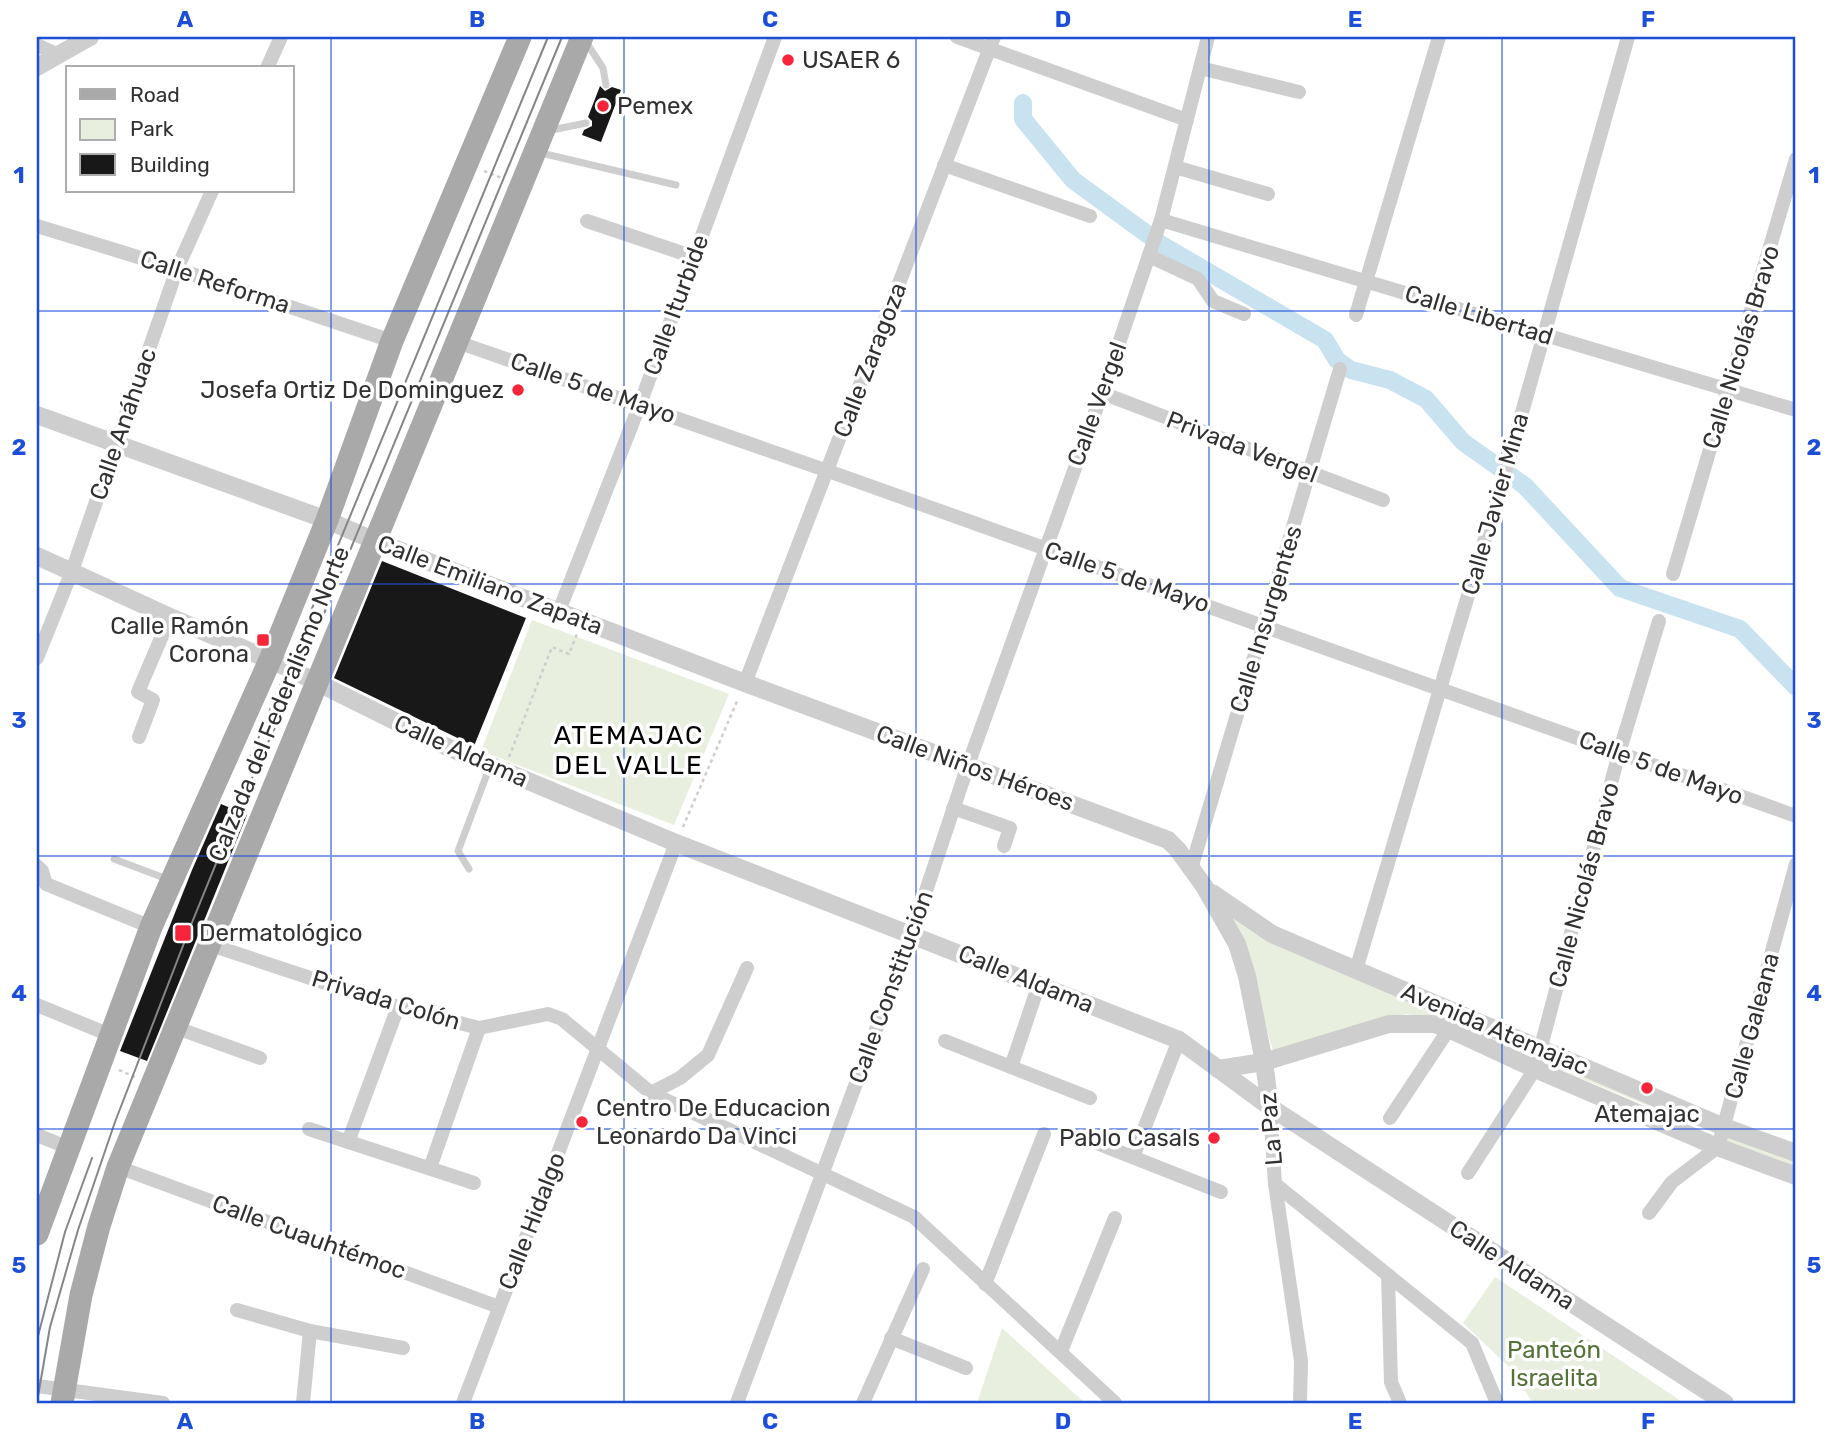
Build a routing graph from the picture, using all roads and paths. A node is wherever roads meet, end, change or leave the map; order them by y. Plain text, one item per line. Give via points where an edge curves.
1 (281, 37) edge
2 (520, 37) edge
3 (583, 37) edge
4 (775, 37) edge
5 (957, 37) edge
6 (1208, 37) edge
7 (1439, 37) edge
8 (1628, 37) edge
9 (87, 38) edge
10 (991, 43) edge
11 (37, 45) edge
12 (58, 55) junction
13 (268, 66) edge
14 (37, 67) edge
15 (1200, 68) junction
16 (606, 85) dead end
17 (1299, 92) dead end
18 (1187, 120) junction
19 (586, 123) dead end
20 (539, 141) junction
21 (1796, 159) edge
22 (944, 165) junction
23 (1175, 167) junction
24 (482, 170) dead end
25 (508, 180) dead end
26 (676, 185) dead end
27 (212, 192) edge
28 (1268, 194) dead end
29 (1090, 216) dead end
30 (587, 222) dead end
31 (1160, 224) junction
32 (37, 226) edge
33 (1150, 254) junction
34 (694, 257) junction
35 (177, 270) junction
36 (1366, 282) junction
37 (1244, 314) dead end
38 (1356, 315) dead end
39 (1544, 335) junction
40 (392, 341) junction
41 (457, 342) junction
42 (1340, 369) dead end
43 (1728, 390) junction
44 (1102, 393) junction
45 (640, 404) junction
46 (1796, 410) edge
47 (37, 415) edge
48 (115, 443) junction
49 (828, 471) junction
50 (1310, 473) junction
51 (1383, 500) dead end
52 (327, 520) junction
53 (374, 541) junction
54 (1045, 548) junction
55 (37, 556) edge
56 (72, 571) junction
57 (1673, 574) dead end
58 (559, 611) junction
59 (170, 617) junction
60 (1659, 621) dead end
61 (1264, 626) junction
62 (577, 634) dead end
63 (37, 658) edge
64 (270, 660) junction
65 (316, 683) junction
66 (745, 683) junction
67 (1440, 689) junction
68 (139, 737) dead end
69 (1619, 752) junction
70 (490, 765) junction
71 (968, 765) junction
72 (953, 808) junction
73 (1796, 816) edge
74 (676, 843) junction
75 (1004, 846) dead end
76 (114, 859) dead end
77 (1796, 864) edge
78 (37, 866) edge
79 (469, 869) dead end
80 (1191, 870) junction
81 (171, 880) junction
82 (1203, 886) junction
83 (151, 928) junction
84 (912, 933) junction
85 (208, 944) junction
86 (747, 968) dead end
87 (1356, 970) junction
88 (1039, 984) junction
89 (37, 1005) edge
90 (398, 1007) junction
91 (174, 1027) junction
92 (480, 1028) junction
93 (1450, 1029) junction
94 (110, 1035) junction
95 (1179, 1040) junction
96 (945, 1041) dead end
97 (598, 1047) junction
98 (1540, 1048) junction
99 (260, 1058) dead end
100 (1264, 1062) junction
101 (1011, 1067) junction
102 (1218, 1069) junction
103 (1535, 1069) junction
104 (140, 1078) dead end
105 (114, 1080) dead end
106 (651, 1093) junction
107 (1090, 1098) dead end
108 (1270, 1107) junction
109 (1390, 1118) dead end
110 (1724, 1127) junction
111 (309, 1129) dead end
112 (1044, 1134) dead end
113 (37, 1135) edge
114 (1084, 1138) dead end
115 (348, 1142) junction
116 (1718, 1147) junction
117 (69, 1148) junction
118 (1796, 1153) edge
119 (1133, 1157) junction
120 (118, 1167) junction
121 (430, 1168) junction
122 (1468, 1173) dead end
123 (823, 1176) junction
124 (1796, 1176) edge
125 (474, 1183) dead end
126 (1275, 1184) junction
127 (1221, 1192) dead end
128 (1649, 1213) dead end
129 (1115, 1218) dead end
130 (37, 1234) edge
131 (923, 1269) dead end
132 (1388, 1275) junction
133 (985, 1284) junction
134 (499, 1307) junction
135 (237, 1310) dead end
136 (310, 1331) junction
137 (891, 1338) junction
138 (403, 1348) dead end
139 (1061, 1351) junction
140 (966, 1368) dead end
141 (37, 1386) edge
142 (64, 1397) edge
143 (163, 1403) edge
144 (303, 1403) edge
145 (463, 1403) edge
146 (737, 1403) edge
147 (863, 1403) edge
148 (1115, 1403) edge
149 (1300, 1403) edge
150 (1400, 1403) edge
151 (1497, 1403) edge
152 (1725, 1403) edge

1 - 13 street
2 - 40 main road, Calzada del Federalismo Norte
3 - 16 lane via 603,68
3 - 20 main road, Calzada del Federalismo Norte
4 - 34 street, Calle Iturbide
5 - 10 street
6 - 15 street, Calle Vergel
7 - 36 street
8 - 39 street, Calle Javier Mina
9 - 12 street
10 - 18 street
10 - 22 street, Calle Zaragoza
11 - 12 street
12 - 14 street
15 - 17 street
15 - 18 street, Calle Vergel
18 - 23 street, Calle Vergel
19 - 20 lane
20 - 26 lane
20 - 41 main road, Calzada del Federalismo Norte
21 - 43 street, Calle Nicolás Bravo
22 - 29 street
22 - 49 street, Calle Zaragoza
23 - 28 street
23 - 31 street, Calle Vergel
24 - 25 path
27 - 35 street, Calle Anáhuac
30 - 34 street
31 - 33 street, Calle Vergel
31 - 36 street, Calle Libertad
32 - 35 street, Calle Reforma
33 - 37 street via 1198,279 1213,300
33 - 44 street, Calle Vergel
34 - 45 street, Calle Iturbide
35 - 40 street, Calle Reforma
35 - 48 street, Calle Anáhuac
36 - 38 street
36 - 39 street, Calle Libertad
39 - 43 street, Calle Libertad
39 - 67 street, Calle Javier Mina
40 - 52 main road, Calzada del Federalismo Norte
41 - 45 street, Calle 5 de Mayo
41 - 53 main road, Calzada del Federalismo Norte
42 - 50 street, Calle Insurgentes
43 - 46 street, Calle Libertad
43 - 57 street, Calle Nicolás Bravo
44 - 50 street, Privada Vergel
44 - 54 street, Calle Vergel
45 - 49 street, Calle 5 de Mayo
45 - 58 street, Calle Iturbide
47 - 48 street, Calle Emiliano Zapata
48 - 52 street, Calle Emiliano Zapata
48 - 56 street, Calle Anáhuac
49 - 54 street, Calle 5 de Mayo
49 - 66 street, Calle Zaragoza
50 - 51 street, Privada Vergel
50 - 61 street, Calle Insurgentes
52 - 53 street, Calle Emiliano Zapata
52 - 64 main road, Calzada del Federalismo Norte
53 - 58 street, Calle Emiliano Zapata
53 - 65 main road, Calzada del Federalismo Norte
54 - 61 street, Calle 5 de Mayo
54 - 71 street, Calle Vergel
55 - 56 street
56 - 59 street
56 - 63 street, Calle Anáhuac
58 - 66 street, Calle Emiliano Zapata
59 - 64 street
59 - 68 street via 138,692 152,700
60 - 69 street, Calle Nicolás Bravo
61 - 67 street, Calle 5 de Mayo
61 - 80 street, Calle Insurgentes
62 - 70 path via 569,654 552,647 509,757 496,752
64 - 65 street, Calle Aldama
64 - 81 main road, Calzada del Federalismo Norte
65 - 70 street, Calle Aldama
65 - 85 main road, Calzada del Federalismo Norte
66 - 71 street, Calle Niños Héroes
66 - 74 path
67 - 69 street, Calle 5 de Mayo
67 - 87 street, Calle Javier Mina
69 - 73 street, Calle 5 de Mayo
69 - 98 street, Calle Nicolás Bravo
70 - 74 street, Calle Aldama
70 - 79 lane via 458,851
71 - 72 street, Calle Constitución
71 - 80 street, Calle Niños Héroes via 1168,840
72 - 75 street via 1010,828
72 - 84 street, Calle Constitución
74 - 84 street, Calle Aldama
74 - 97 street, Calle Hidalgo
76 - 81 lane
77 - 110 street, Calle Galeana
78 - 83 street via 46,884
80 - 82 street, La Paz
81 - 83 main road, Calzada del Federalismo Norte
82 - 87 street, Avenida Atemajac via 1272,934
82 - 100 street, La Paz via 1237,944
83 - 94 main road, Calzada del Federalismo Norte
84 - 88 street, Calle Aldama
84 - 123 street, Calle Constitución
85 - 90 street, Privada Colón
85 - 91 main road, Calzada del Federalismo Norte
86 - 106 street via 708,1055 680,1078
87 - 98 street, Avenida Atemajac
88 - 95 street, Calle Aldama
88 - 101 street
89 - 94 street
90 - 92 street, Privada Colón
90 - 115 street
91 - 99 street
91 - 120 main road, Calzada del Federalismo Norte
92 - 97 street, Privada Colón via 548,1014 562,1019
92 - 121 street
93 - 100 street, Avenida Atemajac via 1389,1024
93 - 103 street, Avenida Atemajac
93 - 109 street
94 - 117 main road, Calzada del Federalismo Norte
95 - 102 street, Calle Aldama
95 - 119 street
96 - 101 street
97 - 106 street, Privada Colón
97 - 134 street, Calle Hidalgo
98 - 103 street, Calle Nicolás Bravo
98 - 110 street, Avenida Atemajac
100 - 102 street, Avenida Atemajac
100 - 108 street, La Paz
101 - 107 street
102 - 108 street, Calle Aldama
103 - 116 street, Avenida Atemajac
103 - 122 street, Calle Nicolás Bravo
104 - 105 path via 118,1069
106 - 123 street, Privada Colón
108 - 126 street, La Paz
108 - 152 street, Calle Aldama
110 - 116 street, Calle Galeana
110 - 118 street, Avenida Atemajac
111 - 115 street
112 - 133 street
113 - 117 street
114 - 119 street
115 - 121 street
116 - 124 street, Avenida Atemajac
116 - 128 street via 1672,1182
117 - 130 main road, Calzada del Federalismo Norte
119 - 127 street
120 - 134 street, Calle Cuauhtémoc
120 - 142 main road, Calzada del Federalismo Norte via 81,1295
121 - 125 street
123 - 133 street, Privada Colón via 914,1217
123 - 146 street, Calle Constitución
126 - 132 street
126 - 149 street, La Paz via 1301,1361
129 - 139 street
131 - 137 street
132 - 150 street via 1391,1382
132 - 151 street via 1472,1343
133 - 139 street, Privada Colón
134 - 145 street, Calle Hidalgo
135 - 136 street
136 - 138 street
136 - 144 street
137 - 140 street
137 - 147 street
139 - 148 street, Privada Colón
141 - 142 street
142 - 143 street

